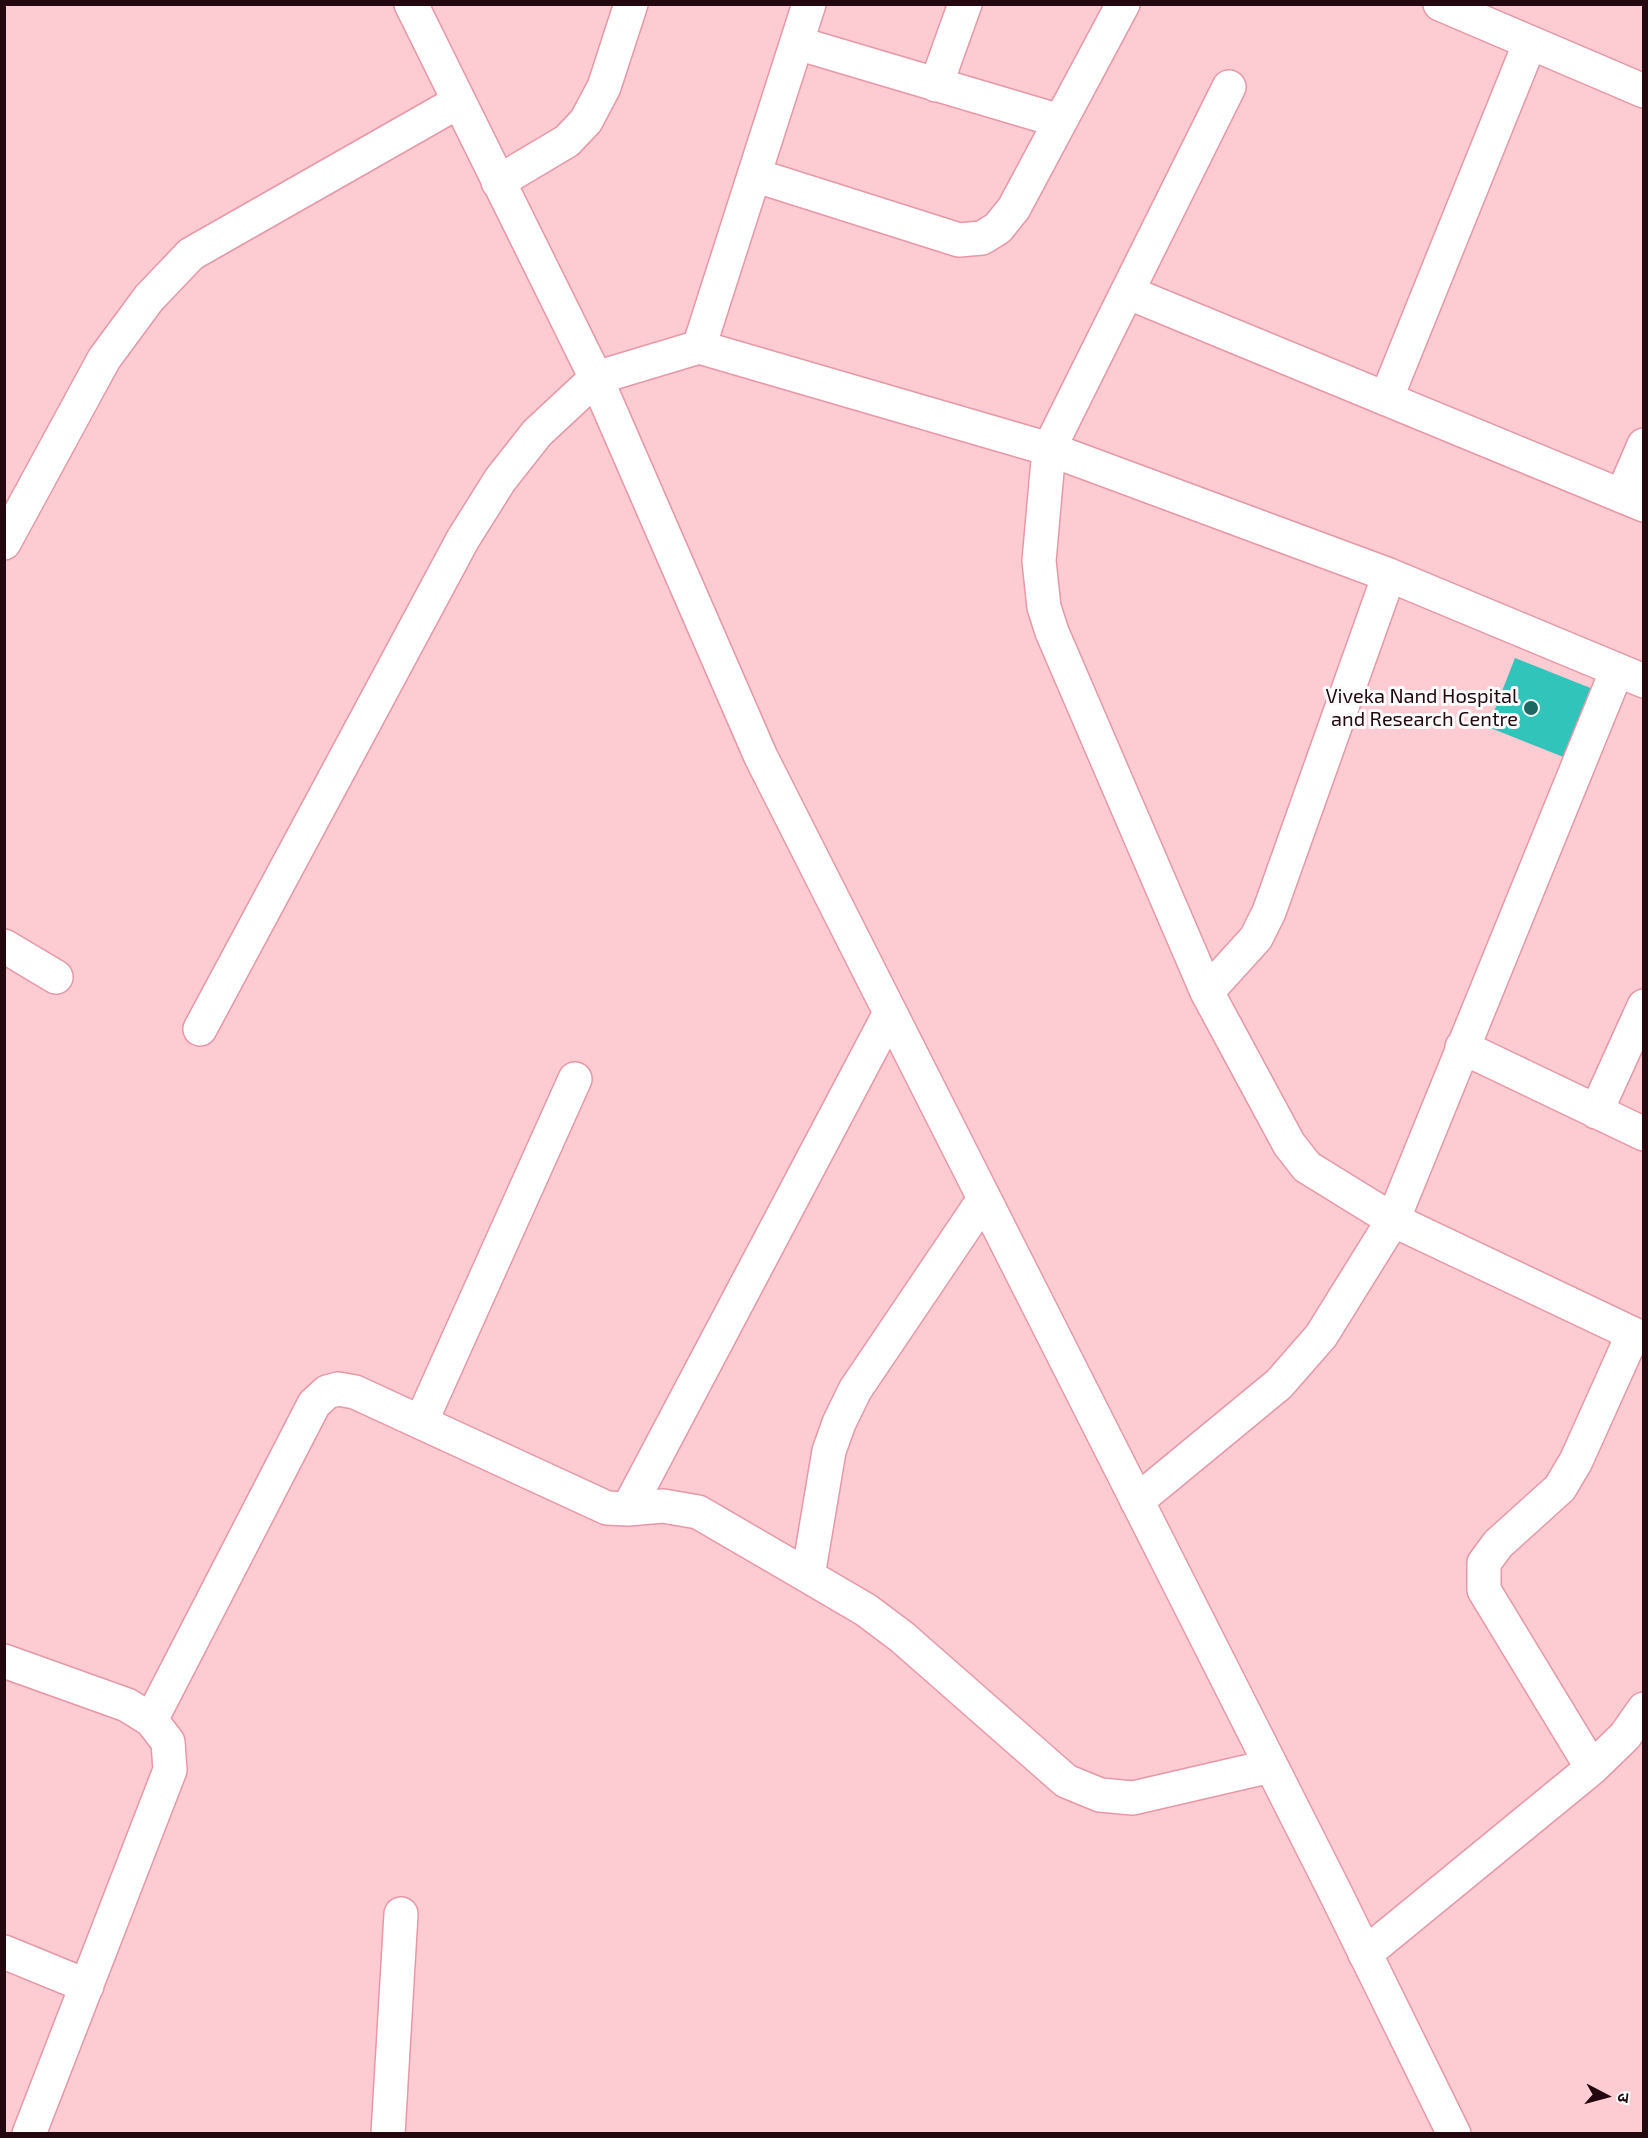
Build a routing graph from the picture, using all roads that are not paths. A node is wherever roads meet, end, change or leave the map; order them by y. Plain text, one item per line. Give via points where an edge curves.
1 (411, 4) edge
2 (631, 4) edge
3 (809, 4) edge
4 (965, 4) edge
5 (1123, 4) edge
6 (1440, 4) edge
7 (797, 43) junction
8 (1530, 45) junction
9 (936, 85) junction
10 (1229, 87) dead end
11 (1644, 91) edge
12 (458, 102) junction
13 (1060, 121) junction
14 (754, 175) junction
15 (498, 182) junction
16 (1127, 292) junction
17 (699, 347) junction
18 (596, 378) junction
19 (1386, 399) junction
20 (1644, 445) edge
21 (1048, 449) junction
22 (1633, 500) edge
23 (4, 543) edge
24 (1389, 575) junction
25 (1630, 676) edge
26 (4, 946) edge
27 (56, 977) dead end
28 (1207, 992) junction
29 (1644, 1006) edge
30 (890, 1012) junction
31 (200, 1029) dead end
32 (1462, 1047) junction
33 (575, 1079) dead end
34 (1596, 1112) junction
35 (1644, 1134) edge
36 (984, 1199) junction
37 (1393, 1221) junction
38 (1638, 1337) edge
39 (421, 1422) junction
40 (1137, 1501) junction
41 (628, 1509) junction
42 (808, 1576) junction
43 (4, 1661) edge
44 (1644, 1709) edge
45 (151, 1720) junction
46 (1271, 1766) junction
47 (1592, 1768) junction
48 (401, 1914) dead end
49 (4, 1952) edge
50 (1365, 1954) junction
51 (87, 1986) junction
52 (29, 2133) edge
53 (388, 2133) edge
54 (1454, 2133) edge

1 - 12 street
2 - 15 street via 604,87 586,121 567,141
3 - 7 street
4 - 9 street
5 - 13 street
6 - 8 street
7 - 9 street
7 - 14 street
8 - 11 street
8 - 19 street
9 - 13 street
10 - 16 street
12 - 15 street
12 - 23 street via 191,254 149,298 104,359
13 - 14 street via 1014,208 998,228 982,238 959,240
14 - 17 street
15 - 18 street
16 - 19 street
16 - 21 street
17 - 18 street
17 - 21 street
18 - 30 street via 761,757
18 - 31 street via 537,433 500,480 463,539
19 - 22 street
20 - 22 street
21 - 24 street
21 - 28 street via 1039,561 1044,607
24 - 25 street
24 - 28 street via 1269,912 1256,938
25 - 32 street
26 - 27 street
28 - 37 street via 1289,1144 1301,1159
29 - 34 street
30 - 36 street
30 - 41 street
32 - 34 street
32 - 37 street
33 - 39 street
34 - 35 street
36 - 40 street
36 - 42 street via 855,1390 839,1423 829,1451
37 - 38 street
37 - 40 street via 1321,1336 1279,1384
38 - 47 street via 1560,1488 1498,1544 1484,1563 1484,1590
39 - 41 street via 607,1508
39 - 45 street via 355,1392 338,1389 327,1392 314,1404
40 - 46 street
41 - 42 street via 663,1506 698,1512
42 - 46 street via 866,1610 902,1637 1065,1781 1100,1795 1133,1798
43 - 45 street via 128,1705
44 - 47 street
45 - 51 street via 168,1742 170,1770
46 - 50 street
47 - 50 street
48 - 53 street
49 - 51 street
50 - 54 street
51 - 52 street

